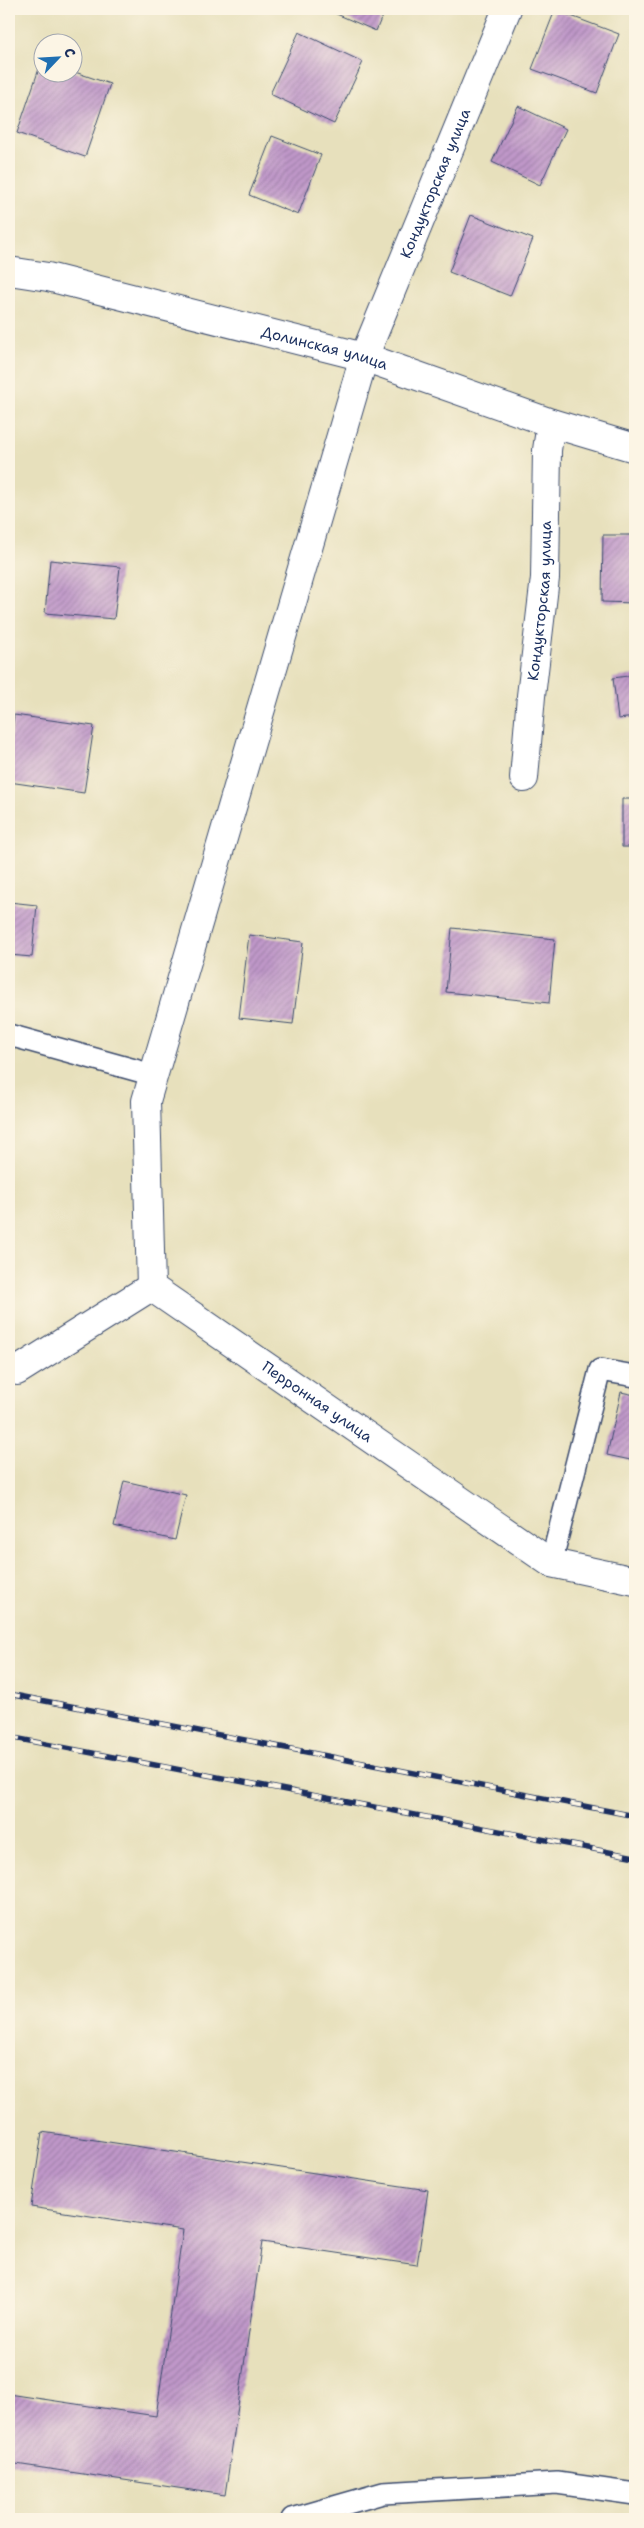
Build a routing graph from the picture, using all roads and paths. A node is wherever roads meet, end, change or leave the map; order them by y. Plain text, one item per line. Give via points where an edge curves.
1 (507, 9) edge
2 (9, 270) edge
3 (364, 357) junction
4 (551, 423) junction
5 (635, 448) edge
6 (524, 778) dead end
7 (9, 1035) edge
8 (153, 1075) junction
9 (151, 1287) junction
10 (9, 1369) edge
11 (635, 1376) edge
12 (551, 1563) junction
13 (635, 1581) edge
14 (635, 2494) edge
15 (292, 2519) edge

1 - 3 street, Кондукторская улица
2 - 3 street, Долинская улица
3 - 4 street, Долинская улица
3 - 8 street, Кондукторская улица
4 - 5 street, Долинская улица
4 - 6 street, Кондукторская улица via 547,450 545,578
7 - 8 lane
8 - 9 street, Кондукторская улица via 146,1101
9 - 10 street via 17,1371
9 - 12 street, Перронная улица
11 - 12 lane via 600,1370
12 - 13 street, Перронная улица
14 - 15 lane via 556,2482 383,2493

